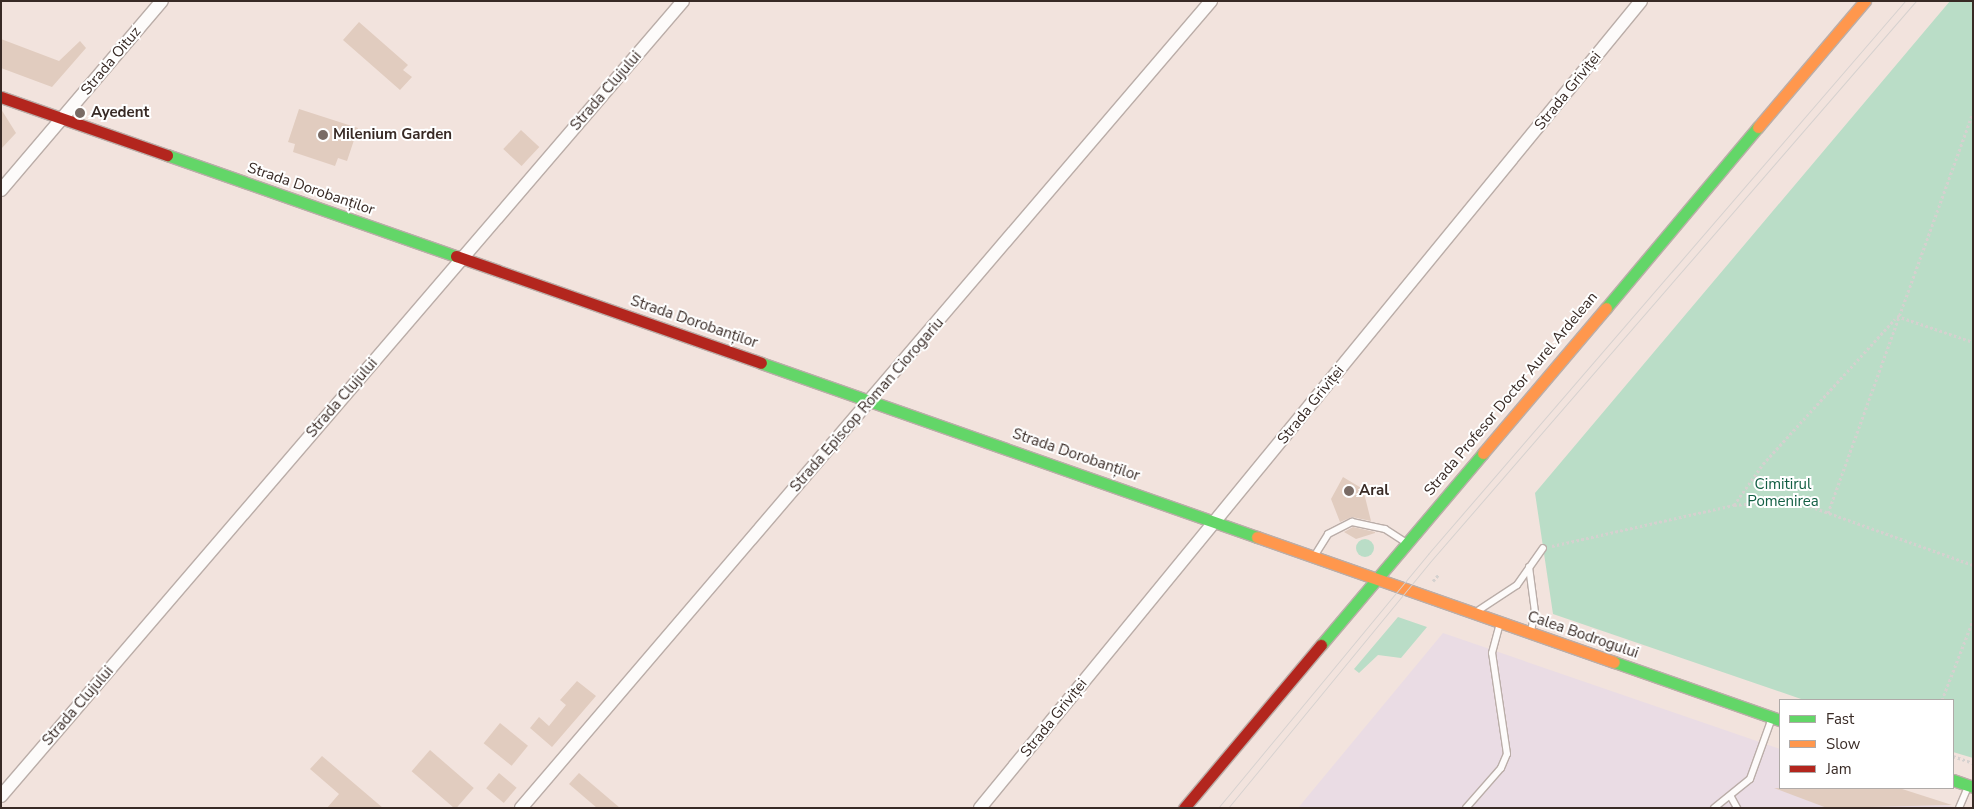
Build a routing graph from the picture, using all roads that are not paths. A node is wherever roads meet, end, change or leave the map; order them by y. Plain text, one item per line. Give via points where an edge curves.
1 (162, 1) edge
2 (683, 1) edge
3 (1211, 1) edge
4 (1641, 1) edge
5 (1864, 1) edge
6 (1, 97) edge
7 (62, 118) junction
8 (1, 190) edge
9 (463, 258) junction
10 (873, 400) junction
11 (1216, 520) junction
12 (1405, 542) junction
13 (1543, 548) road end
14 (1315, 555) junction
15 (1529, 565) junction
16 (1375, 577) junction
17 (1474, 613) junction
18 (1500, 622) junction
19 (1530, 633) junction
20 (1776, 719) edge
21 (1954, 780) edge
22 (1971, 786) edge
23 (1, 796) edge
24 (1732, 797) junction
25 (521, 808) edge
26 (980, 808) edge
27 (1184, 808) edge
28 (1466, 808) edge
29 (1714, 808) edge
30 (1737, 808) edge
31 (1959, 808) edge

1 - 7 street, Strada Oituz
2 - 9 street, Strada Clujului
3 - 10 street, Strada Episcop Roman Ciorogariu
4 - 11 street, Strada Griviței
5 - 12 main road, Strada Profesor Doctor Aurel Ardelean
6 - 7 main road, Strada Dorobanților
7 - 8 street, Strada Oituz
7 - 9 main road, Strada Dorobanților
9 - 10 main road, Strada Dorobanților
9 - 23 street, Strada Clujului
10 - 11 main road, Strada Dorobanților
10 - 25 street, Strada Episcop Roman Ciorogariu
11 - 14 main road, Strada Dorobanților
11 - 26 street, Strada Griviței
12 - 14 lane via 1385,529 1352,522 1328,534
12 - 16 main road, Strada Profesor Doctor Aurel Ardelean
13 - 15 lane
14 - 16 main road, Strada Dorobanților
15 - 17 lane via 1512,590
15 - 19 lane via 1535,612
16 - 17 main road, Calea Bodrogului
16 - 27 main road, Strada Profesor Doctor Aurel Ardelean
17 - 18 main road, Calea Bodrogului
18 - 19 main road, Calea Bodrogului
18 - 28 lane via 1492,653 1507,754 1501,768
19 - 20 main road, Calea Bodrogului
20 - 24 lane via 1750,779
21 - 22 main road
22 - 31 lane
24 - 29 lane
24 - 30 lane

